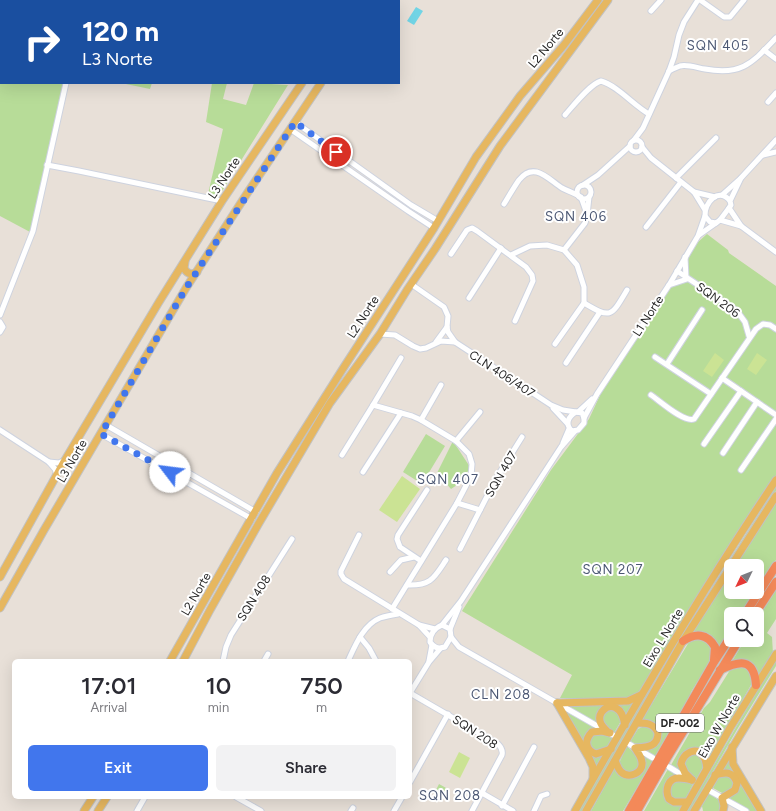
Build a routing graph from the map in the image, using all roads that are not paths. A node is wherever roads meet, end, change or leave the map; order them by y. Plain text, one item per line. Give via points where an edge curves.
1 (598, 0) edge
2 (608, 0) edge
3 (662, 0) edge
4 (699, 0) edge
5 (744, 0) edge
6 (651, 11) dead end
7 (776, 38) edge
8 (764, 50) junction
9 (674, 57) junction
10 (776, 60) edge
11 (682, 65) junction
12 (669, 71) junction
13 (66, 84) edge
14 (301, 84) edge
15 (320, 84) edge
16 (776, 93) edge
17 (768, 102) dead end
18 (649, 114) junction
19 (566, 115) dead end
20 (295, 122) junction
21 (498, 126) junction
22 (642, 128) junction
23 (290, 129) junction
24 (509, 134) junction
25 (716, 138) dead end
26 (489, 139) junction
27 (634, 140) junction
28 (776, 140) edge
29 (500, 146) junction
30 (640, 147) junction
31 (631, 148) junction
32 (776, 152) edge
33 (763, 155) junction
34 (47, 165) junction
35 (598, 175) junction
36 (741, 178) junction
37 (679, 180) junction
38 (581, 186) junction
39 (562, 188) junction
40 (590, 188) junction
41 (694, 192) junction
42 (722, 195) junction
43 (580, 197) junction
44 (589, 197) junction
45 (715, 197) junction
46 (222, 201) junction
47 (730, 201) junction
48 (504, 204) dead end
49 (729, 208) junction
50 (705, 210) junction
51 (587, 215) junction
52 (705, 216) junction
53 (438, 221) junction
54 (718, 221) junction
55 (741, 226) junction
56 (646, 227) dead end
57 (434, 228) junction
58 (698, 236) junction
59 (501, 248) junction
60 (564, 250) junction
61 (776, 252) edge
62 (417, 253) junction
63 (189, 254) junction
64 (451, 254) dead end
65 (511, 255) junction
66 (685, 257) junction
67 (428, 260) junction
68 (677, 271) junction
69 (197, 272) junction
70 (686, 278) junction
71 (173, 279) junction
72 (411, 284) junction
73 (669, 285) junction
74 (186, 288) junction
75 (627, 290) dead end
76 (469, 298) dead end
77 (584, 303) junction
78 (702, 310) dead end
79 (600, 312) junction
80 (1, 314) edge
81 (515, 321) dead end
82 (1, 322) edge
83 (447, 327) junction
84 (776, 329) edge
85 (0, 332) edge
86 (380, 334) junction
87 (749, 336) junction
88 (455, 342) junction
89 (359, 343) junction
90 (436, 343) junction
91 (555, 344) dead end
92 (370, 349) junction
93 (655, 356) dead end
94 (401, 358) dead end
95 (566, 363) dead end
96 (667, 364) junction
97 (722, 378) junction
98 (441, 385) dead end
99 (741, 390) junction
100 (597, 394) junction
101 (711, 394) junction
102 (651, 395) dead end
103 (757, 402) junction
104 (373, 405) junction
105 (550, 406) junction
106 (480, 412) dead end
107 (577, 412) junction
108 (401, 413) junction
109 (776, 415) edge
110 (584, 418) junction
111 (776, 419) edge
112 (421, 420) junction
113 (106, 425) junction
114 (568, 426) junction
115 (0, 430) edge
116 (575, 431) junction
117 (101, 434) junction
118 (522, 438) dead end
119 (456, 441) junction
120 (704, 444) dead end
121 (561, 447) junction
122 (723, 453) dead end
123 (342, 455) dead end
124 (64, 460) junction
125 (49, 462) junction
126 (741, 470) dead end
127 (363, 472) dead end
128 (57, 475) junction
129 (776, 480) edge
130 (427, 490) dead end
131 (776, 496) edge
132 (457, 503) junction
133 (480, 510) junction
134 (254, 515) junction
135 (359, 535) dead end
136 (292, 539) dead end
137 (460, 549) dead end
138 (414, 557) junction
139 (446, 560) dead end
140 (422, 561) junction
141 (776, 566) edge
142 (390, 572) dead end
143 (0, 577) edge
144 (776, 582) edge
145 (407, 585) junction
146 (461, 601) junction
147 (750, 607) edge
148 (760, 607) edge
149 (0, 608) edge
150 (392, 609) junction
151 (398, 614) junction
152 (419, 625) junction
153 (442, 625) junction
154 (450, 628) junction
155 (435, 629) junction
156 (360, 637) junction
157 (430, 637) junction
158 (450, 638) junction
159 (684, 641) junction
160 (432, 645) junction
161 (459, 647) junction
162 (724, 647) edge
163 (734, 647) edge
164 (442, 648) junction
165 (268, 654) dead end
166 (776, 654) edge
167 (171, 659) edge
168 (184, 659) edge
169 (223, 659) edge
170 (265, 659) edge
171 (349, 659) edge
172 (375, 659) edge
173 (429, 662) junction
174 (714, 662) junction
175 (719, 670) junction
176 (776, 676) edge
177 (756, 685) junction
178 (412, 690) edge
179 (412, 694) edge
180 (642, 694) junction
181 (557, 704) junction
182 (448, 714) junction
183 (637, 723) junction
184 (625, 725) junction
185 (611, 734) junction
186 (632, 746) junction
187 (534, 747) dead end
188 (732, 747) junction
189 (612, 749) junction
190 (653, 758) dead end
191 (615, 761) junction
192 (669, 767) dead end
193 (707, 768) junction
194 (715, 775) junction
195 (412, 778) edge
196 (593, 778) junction
197 (692, 780) junction
198 (710, 791) dead end
199 (482, 793) junction
200 (547, 794) dead end
201 (722, 798) junction
202 (92, 799) edge
203 (106, 799) edge
204 (144, 799) edge
205 (240, 799) edge
206 (401, 799) edge
207 (700, 800) junction
208 (688, 802) junction
209 (502, 806) junction
210 (84, 811) edge
211 (98, 811) edge
212 (137, 811) edge
213 (262, 811) edge
214 (394, 811) edge
215 (472, 811) edge
216 (513, 811) edge
217 (534, 811) edge
218 (575, 811) edge
219 (586, 811) edge
220 (629, 811) edge
221 (637, 811) edge
222 (683, 811) edge
223 (694, 811) edge
224 (702, 811) edge
225 (723, 811) edge
226 (746, 811) edge
227 (761, 811) edge

1 - 21 main road, L2 Norte
2 - 24 main road, L2 Norte
3 - 6 street
4 - 5 street via 726,18 730,17
4 - 9 street via 684,22
7 - 8 street
8 - 10 street
8 - 11 street via 747,65 732,71 714,71
9 - 11 street
9 - 12 street
11 - 12 street
12 - 18 street
13 - 34 street
14 - 46 main road, L3 Norte
15 - 20 main road, L3 Norte
16 - 17 street
18 - 19 street via 601,81
18 - 22 street
20 - 23 main road, L3 Norte
20 - 53 street via 411,205
21 - 24 main road via 500,132
21 - 26 main road, L2 Norte
22 - 27 street
22 - 30 street
23 - 57 street
23 - 69 main road, L3 Norte
24 - 29 main road, L2 Norte
25 - 37 street
26 - 29 main road via 494,137 500,142
26 - 53 main road, L2 Norte
27 - 30 street via 639,141
27 - 31 street
28 - 33 street
29 - 67 main road, L2 Norte
30 - 31 street
30 - 37 street
31 - 35 street
32 - 33 street
33 - 36 street
34 - 46 street
34 - 80 street via 33,231
35 - 38 street
35 - 40 street
36 - 42 street
36 - 47 street
37 - 41 street
37 - 56 street
38 - 39 street
38 - 40 street
38 - 43 street via 578,191
39 - 43 street
39 - 48 street via 541,173 531,172 519,180
40 - 44 street
41 - 45 street
41 - 50 street
42 - 45 street
42 - 47 street
43 - 44 street
43 - 51 street
44 - 51 street
45 - 50 street
46 - 63 main road, L3 Norte
47 - 49 street
49 - 54 street
49 - 55 street
50 - 52 street
51 - 60 street via 585,223
52 - 54 street via 710,222
52 - 58 street, L1 Norte
53 - 57 main road, L2 Norte
54 - 55 street
54 - 58 street, L1 Norte
55 - 61 street
57 - 62 main road, L2 Norte
58 - 66 street, L1 Norte
59 - 64 street via 470,228
59 - 65 street
59 - 76 street
60 - 65 street via 536,245
60 - 77 street via 577,265 584,287
62 - 67 main road via 425,251
62 - 89 main road, L2 Norte
63 - 69 main road via 184,268 190,274
63 - 71 main road, L3 Norte
65 - 81 street via 526,267 533,278
66 - 68 street, L1 Norte
66 - 70 street
67 - 72 main road, L2 Norte
68 - 70 street, SQN 206
68 - 73 street, L1 Norte
69 - 74 main road, L3 Norte
70 - 73 street
70 - 87 street, SQN 206 via 737,311 745,322
71 - 74 main road via 183,276 187,280
71 - 124 main road, L3 Norte
72 - 83 street via 444,307 448,316
72 - 86 main road, L2 Norte
73 - 100 street, L1 Norte
74 - 113 main road, L3 Norte
75 - 79 street via 613,311 608,314
77 - 79 street
77 - 91 street
78 - 96 street, SQN 206
79 - 95 street
80 - 82 street
82 - 85 street via 3,329
83 - 88 street
83 - 90 street
84 - 87 street via 770,325 761,325
86 - 90 street via 394,335 420,349
86 - 92 main road, L2 Norte
87 - 97 street
88 - 90 street via 446,340
88 - 105 street, CLN 406/407
89 - 92 main road via 365,350
89 - 134 main road, L2 Norte
92 - 168 main road, L2 Norte via 330,403 298,456
93 - 96 street
94 - 104 street
96 - 101 street
97 - 99 street
97 - 101 street
98 - 112 street
99 - 103 street
99 - 120 street
100 - 107 street, L1 Norte
100 - 110 street, L1 Norte
101 - 102 street via 695,418 690,420
103 - 109 street
103 - 122 street
104 - 108 street, SQN 407
104 - 123 street
105 - 107 street, CLN 406/407
105 - 114 street, CLN 406/407
106 - 119 street
107 - 110 street via 582,413
107 - 114 street via 569,418
108 - 112 street, SQN 407
108 - 127 street
110 - 116 street via 582,426
111 - 126 street
112 - 119 street, SQN 407
113 - 117 main road, L3 Norte
113 - 134 street
114 - 116 street
114 - 121 street
115 - 125 street
116 - 121 street
117 - 134 street
117 - 149 main road, L3 Norte
118 - 133 street, SQN 407
119 - 132 street, SQN 407 via 469,454 473,467
121 - 146 street
124 - 125 street via 60,463
124 - 128 main road, L3 Norte
125 - 128 street
128 - 143 main road, L3 Norte
129 - 180 main road, Eixo L Norte
130 - 138 street via 397,536 399,546
131 - 159 main road, Eixo L Norte
132 - 133 street, SQN 407
132 - 140 street, SQN 407
133 - 137 street, SQN 407
134 - 167 main road, L2 Norte
135 - 150 street via 341,574 346,581
136 - 169 street, SQN 408 via 231,635
138 - 140 street
138 - 142 street via 401,560
139 - 145 street via 430,582
140 - 145 street, SQN 407
141 - 147 highway
144 - 148 highway
145 - 150 street, SQN 407
146 - 153 street
146 - 154 street
150 - 151 street
151 - 152 street
151 - 156 street via 376,620
152 - 155 street
152 - 157 street
153 - 154 street
153 - 155 street
154 - 158 street
155 - 157 street
156 - 171 street
156 - 172 street
157 - 160 street
158 - 161 street
158 - 164 street
159 - 174 highway via 696,635 707,638 714,647
159 - 183 main road, Eixo L Norte
160 - 164 street
160 - 173 street
161 - 164 street
161 - 181 street
162 - 174 highway, DF-002
163 - 175 highway, DF-002
164 - 173 street
165 - 170 street
166 - 177 main road, Eixo W Norte
173 - 178 street
174 - 220 highway, DF-002
175 - 177 highway via 739,663 745,664 756,675
175 - 221 highway, DF-002
176 - 188 main road, Eixo W Norte
177 - 193 main road, Eixo W Norte
179 - 182 street, SQN 208
180 - 181 main road via 624,702
180 - 184 main road, Eixo L Norte
181 - 185 street
181 - 196 main road via 589,758
182 - 195 street, SQN 208
182 - 199 street, SQN 208 via 498,744 501,749 502,756
183 - 186 main road via 650,723 657,729 658,736 652,746
183 - 191 main road, Eixo L Norte
184 - 185 main road via 617,708 607,707 601,714 600,722
184 - 189 main road, Eixo L Norte
185 - 189 main road via 602,731 592,732 586,744 596,754
186 - 190 street
186 - 191 main road via 641,758 642,766 639,770 630,775 622,772
187 - 209 street
188 - 194 main road, Eixo W Norte
188 - 227 main road via 733,764
189 - 196 main road, Eixo L Norte
191 - 219 main road, Eixo L Norte
192 - 197 street
193 - 197 main road via 702,754 697,751 690,752 681,764
193 - 208 main road, Eixo W Norte
194 - 201 main road via 730,773 737,783 735,790
194 - 207 main road, Eixo W Norte
196 - 218 main road, Eixo L Norte
197 - 208 main road via 675,778 666,792 674,802
198 - 201 street
199 - 209 street
199 - 215 street, SQN 208
200 - 217 street via 541,796
201 - 225 main road
201 - 226 street
202 - 210 main road
203 - 211 main road
204 - 212 street
205 - 213 street
206 - 214 street
207 - 223 main road, Eixo W Norte
207 - 224 main road
208 - 222 main road, Eixo W Norte
209 - 216 street

